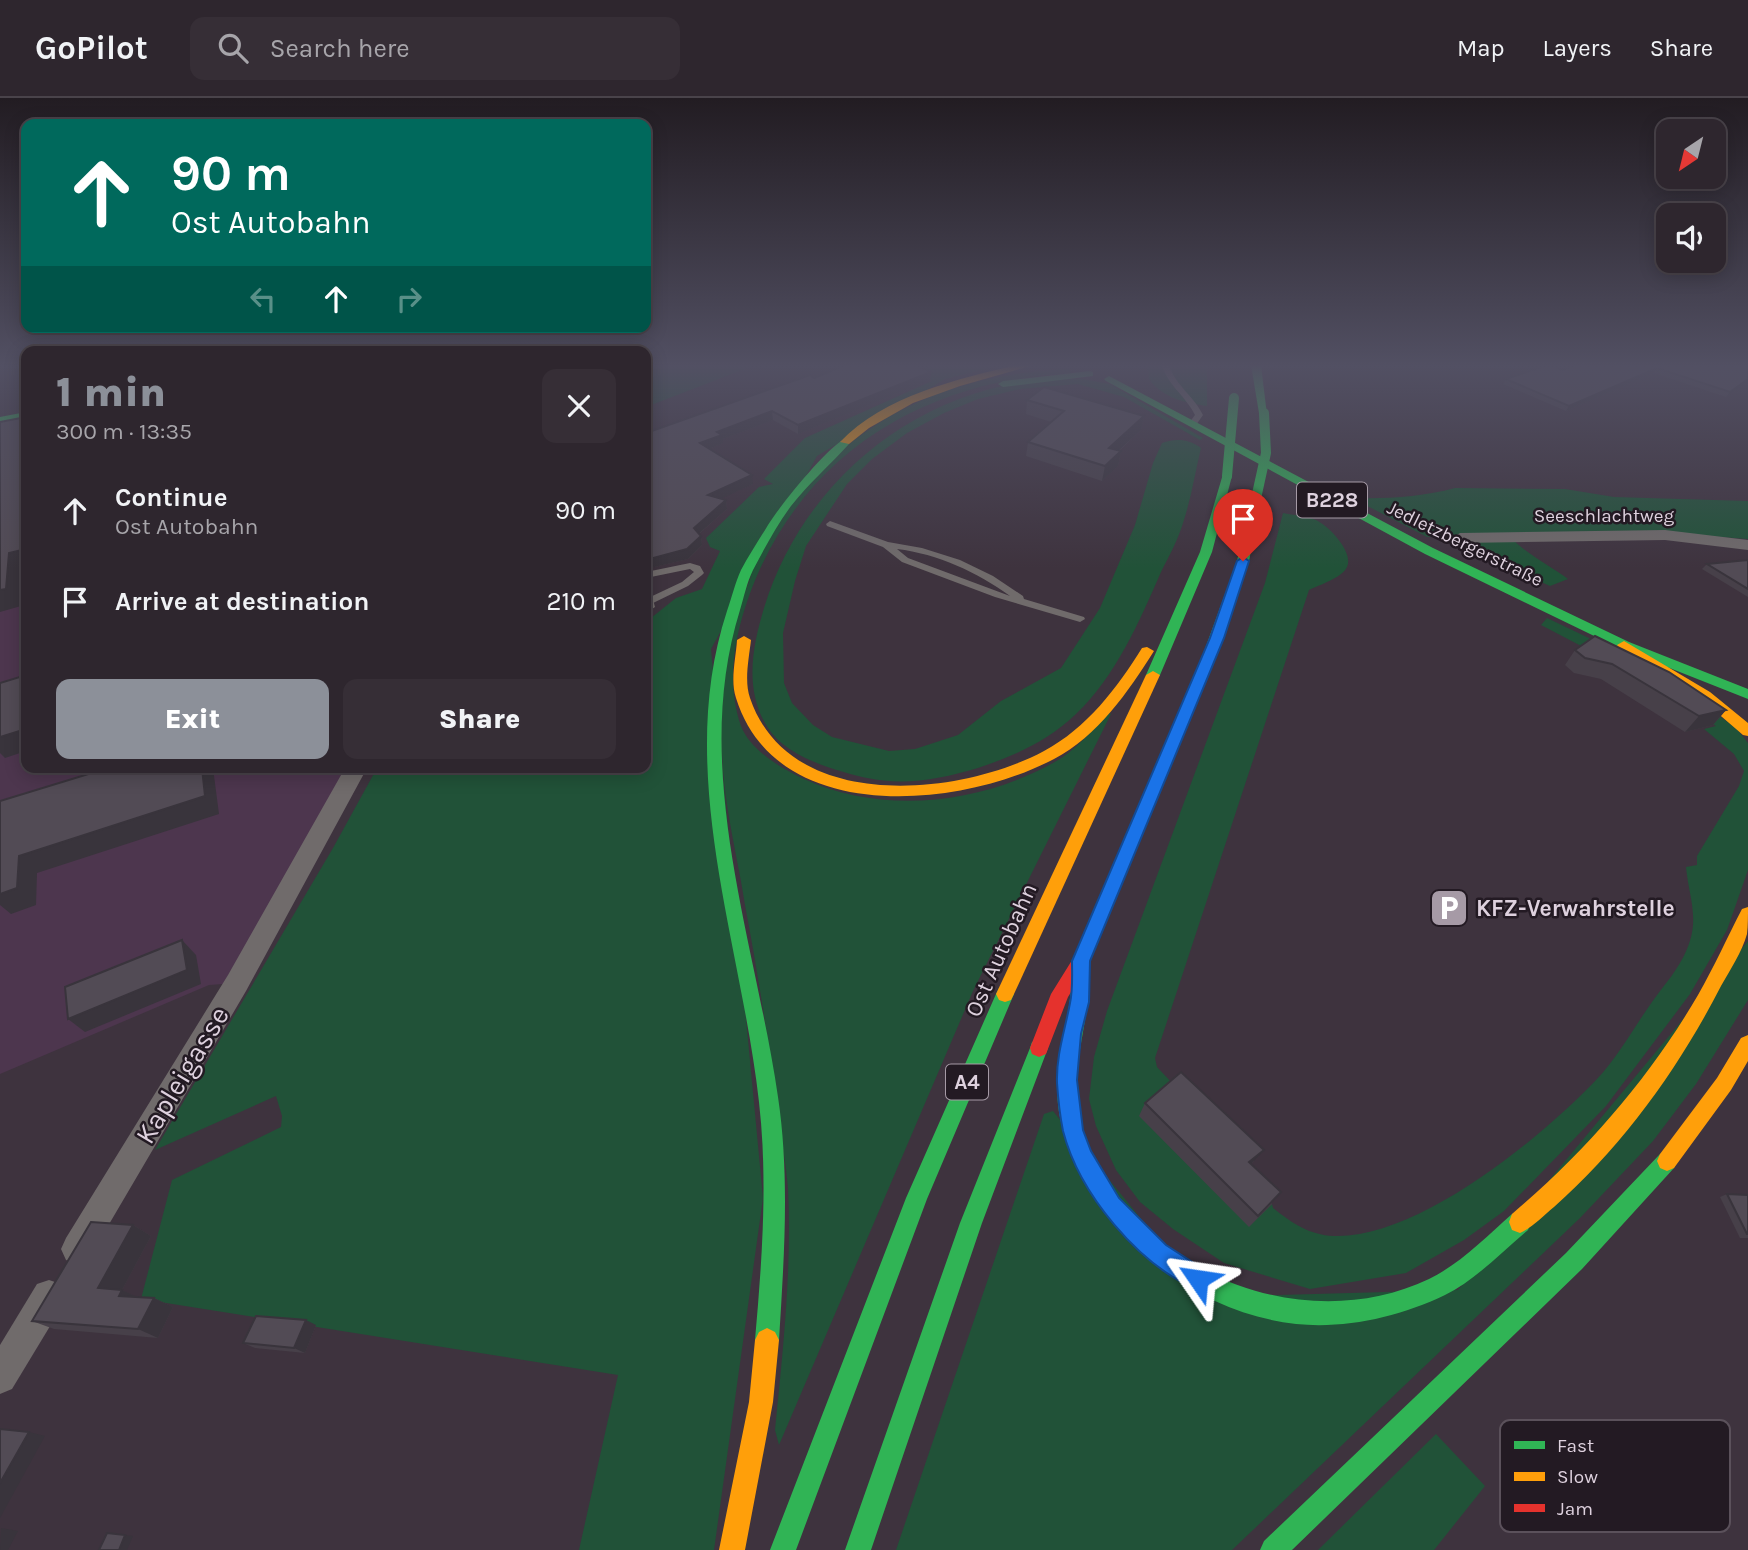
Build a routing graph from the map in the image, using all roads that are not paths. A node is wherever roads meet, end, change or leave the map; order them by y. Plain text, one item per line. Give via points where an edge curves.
1 (856, 433) edge
2 (884, 433) edge
3 (1211, 433) edge
4 (1232, 433) edge
5 (1265, 433) edge
6 (808, 505) dead end
7 (830, 524) dead end
8 (1460, 538) dead end
9 (1748, 545) edge
10 (651, 574) edge
11 (651, 600) edge
12 (750, 618) dead end
13 (1080, 619) dead end
14 (1177, 625) junction
15 (1624, 645) junction
16 (1748, 694) edge
17 (1748, 731) edge
18 (353, 773) edge
19 (1748, 914) edge
20 (1081, 961) junction
21 (1748, 1044) edge
22 (0, 1377) edge
23 (732, 1550) edge
24 (783, 1550) edge
25 (858, 1550) edge
26 (1273, 1550) edge

1 - 23 main road via 810,474 774,519 748,565 732,602 713,696 715,798 770,1109 776,1245 762,1400
2 - 6 main road via 830,479
3 - 15 main road, Jedletzbergerstraße / B228 via 1429,551
4 - 14 main road, Ost Autobahn / A4, bridge via 1227,476 1206,552
5 - 20 main road, A4, bridge via 1266,453 1243,561 1217,638
7 - 13 lane via 886,545 905,560
8 - 9 street, Seeschlachtweg via 1665,535
10 - 11 lane via 690,566 699,573
12 - 14 main road via 740,657 741,696 752,729 778,757 814,778 859,790 906,794 956,789 1006,775 1049,756 1085,728 1135,672 1152,642
14 - 24 main road, Ost Autobahn / A4 via 1028,941 917,1198
15 - 16 main road, Jedletzbergerstraße / B228
15 - 17 main road via 1693,685
18 - 22 street, Kapleigasse via 237,983
19 - 20 main road via 1714,985 1648,1088 1525,1221 1439,1285 1378,1308 1312,1313 1278,1309 1213,1287 1158,1253 1111,1205 1083,1157 1069,1102 1069,1056 1080,1002
20 - 25 main road, A4 via 1060,994 971,1223
21 - 26 main road via 1700,1119 1573,1263

